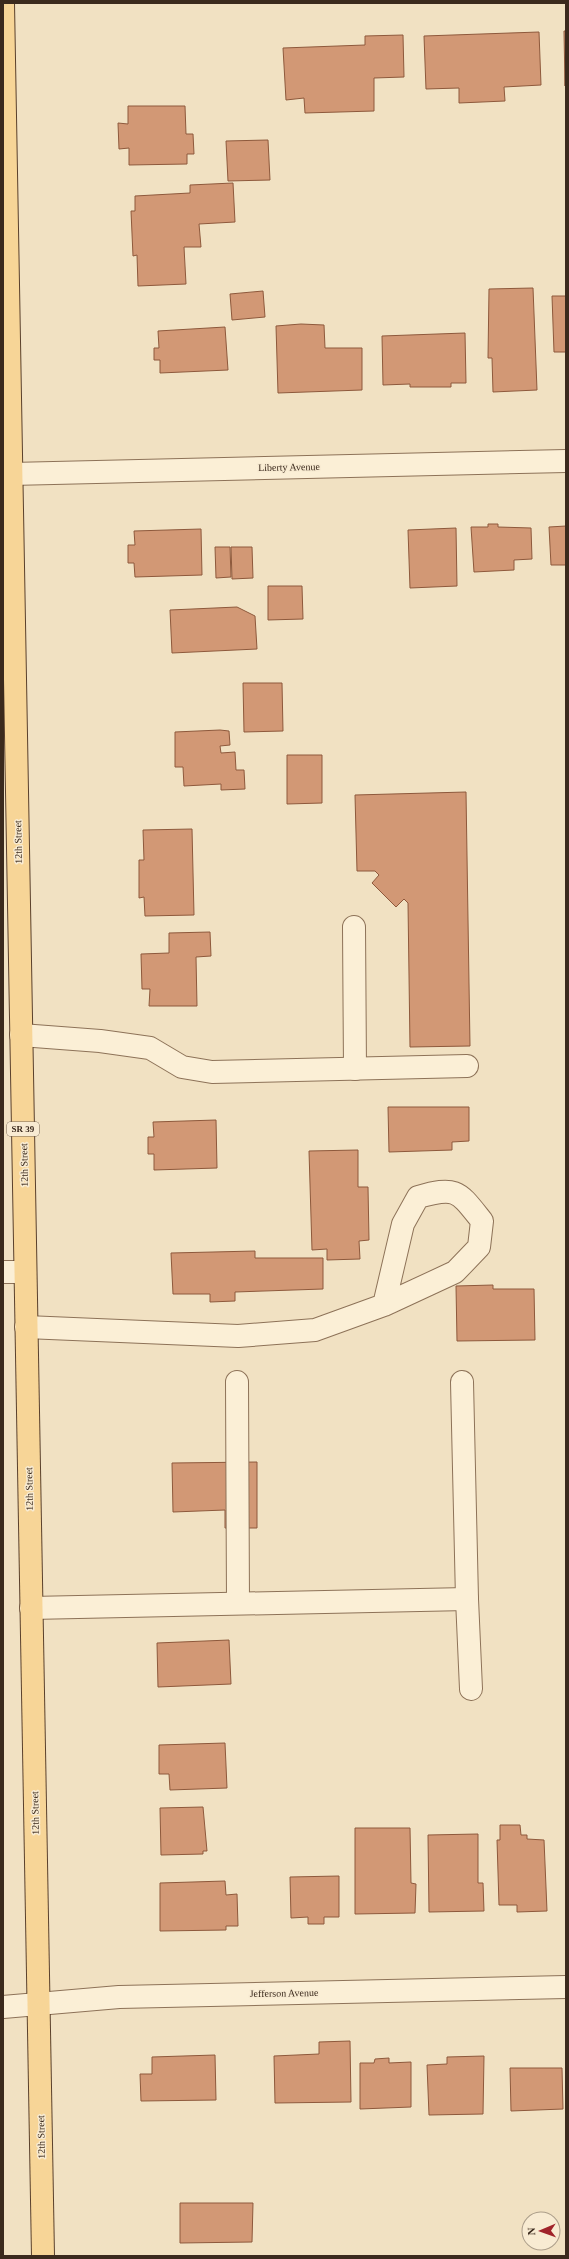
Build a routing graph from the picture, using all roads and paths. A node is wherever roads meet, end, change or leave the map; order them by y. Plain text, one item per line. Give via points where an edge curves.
1 (3, 3) edge
2 (5, 255) edge
3 (566, 461) edge
4 (11, 474) junction
5 (354, 927) dead end
6 (22, 1035) junction
7 (467, 1066) dead end
8 (355, 1069) junction
9 (3, 1272) edge
10 (25, 1272) junction
11 (384, 1305) junction
12 (26, 1327) junction
13 (237, 1382) dead end
14 (462, 1382) dead end
15 (467, 1599) junction
16 (238, 1603) junction
17 (31, 1608) junction
18 (472, 1689) dead end
19 (566, 1987) edge
20 (38, 2004) junction
21 (3, 2007) edge
22 (43, 2256) edge

1 - 2 main road, 12th Street / SR 39
2 - 4 main road, 12th Street / SR 39
3 - 4 street, Liberty Avenue
4 - 6 main road, 12th Street / SR 39
5 - 8 street
6 - 8 street via 150,1048 182,1067 212,1072
6 - 10 main road, 12th Street / SR 39
7 - 8 street
9 - 10 street
10 - 12 main road, 12th Street / SR 39
11 - 11 street via 455,1272 480,1247 482,1221 462,1196 442,1190 418,1197 403,1224
11 - 12 street via 315,1330 238,1336
12 - 17 main road, 12th Street / SR 39
13 - 16 street
14 - 15 street
15 - 16 street
15 - 18 street
16 - 17 street
17 - 20 main road, 12th Street / SR 39
19 - 20 street, Jefferson Avenue via 119,1997
20 - 21 street, Jefferson Avenue
20 - 22 main road, 12th Street / SR 39

